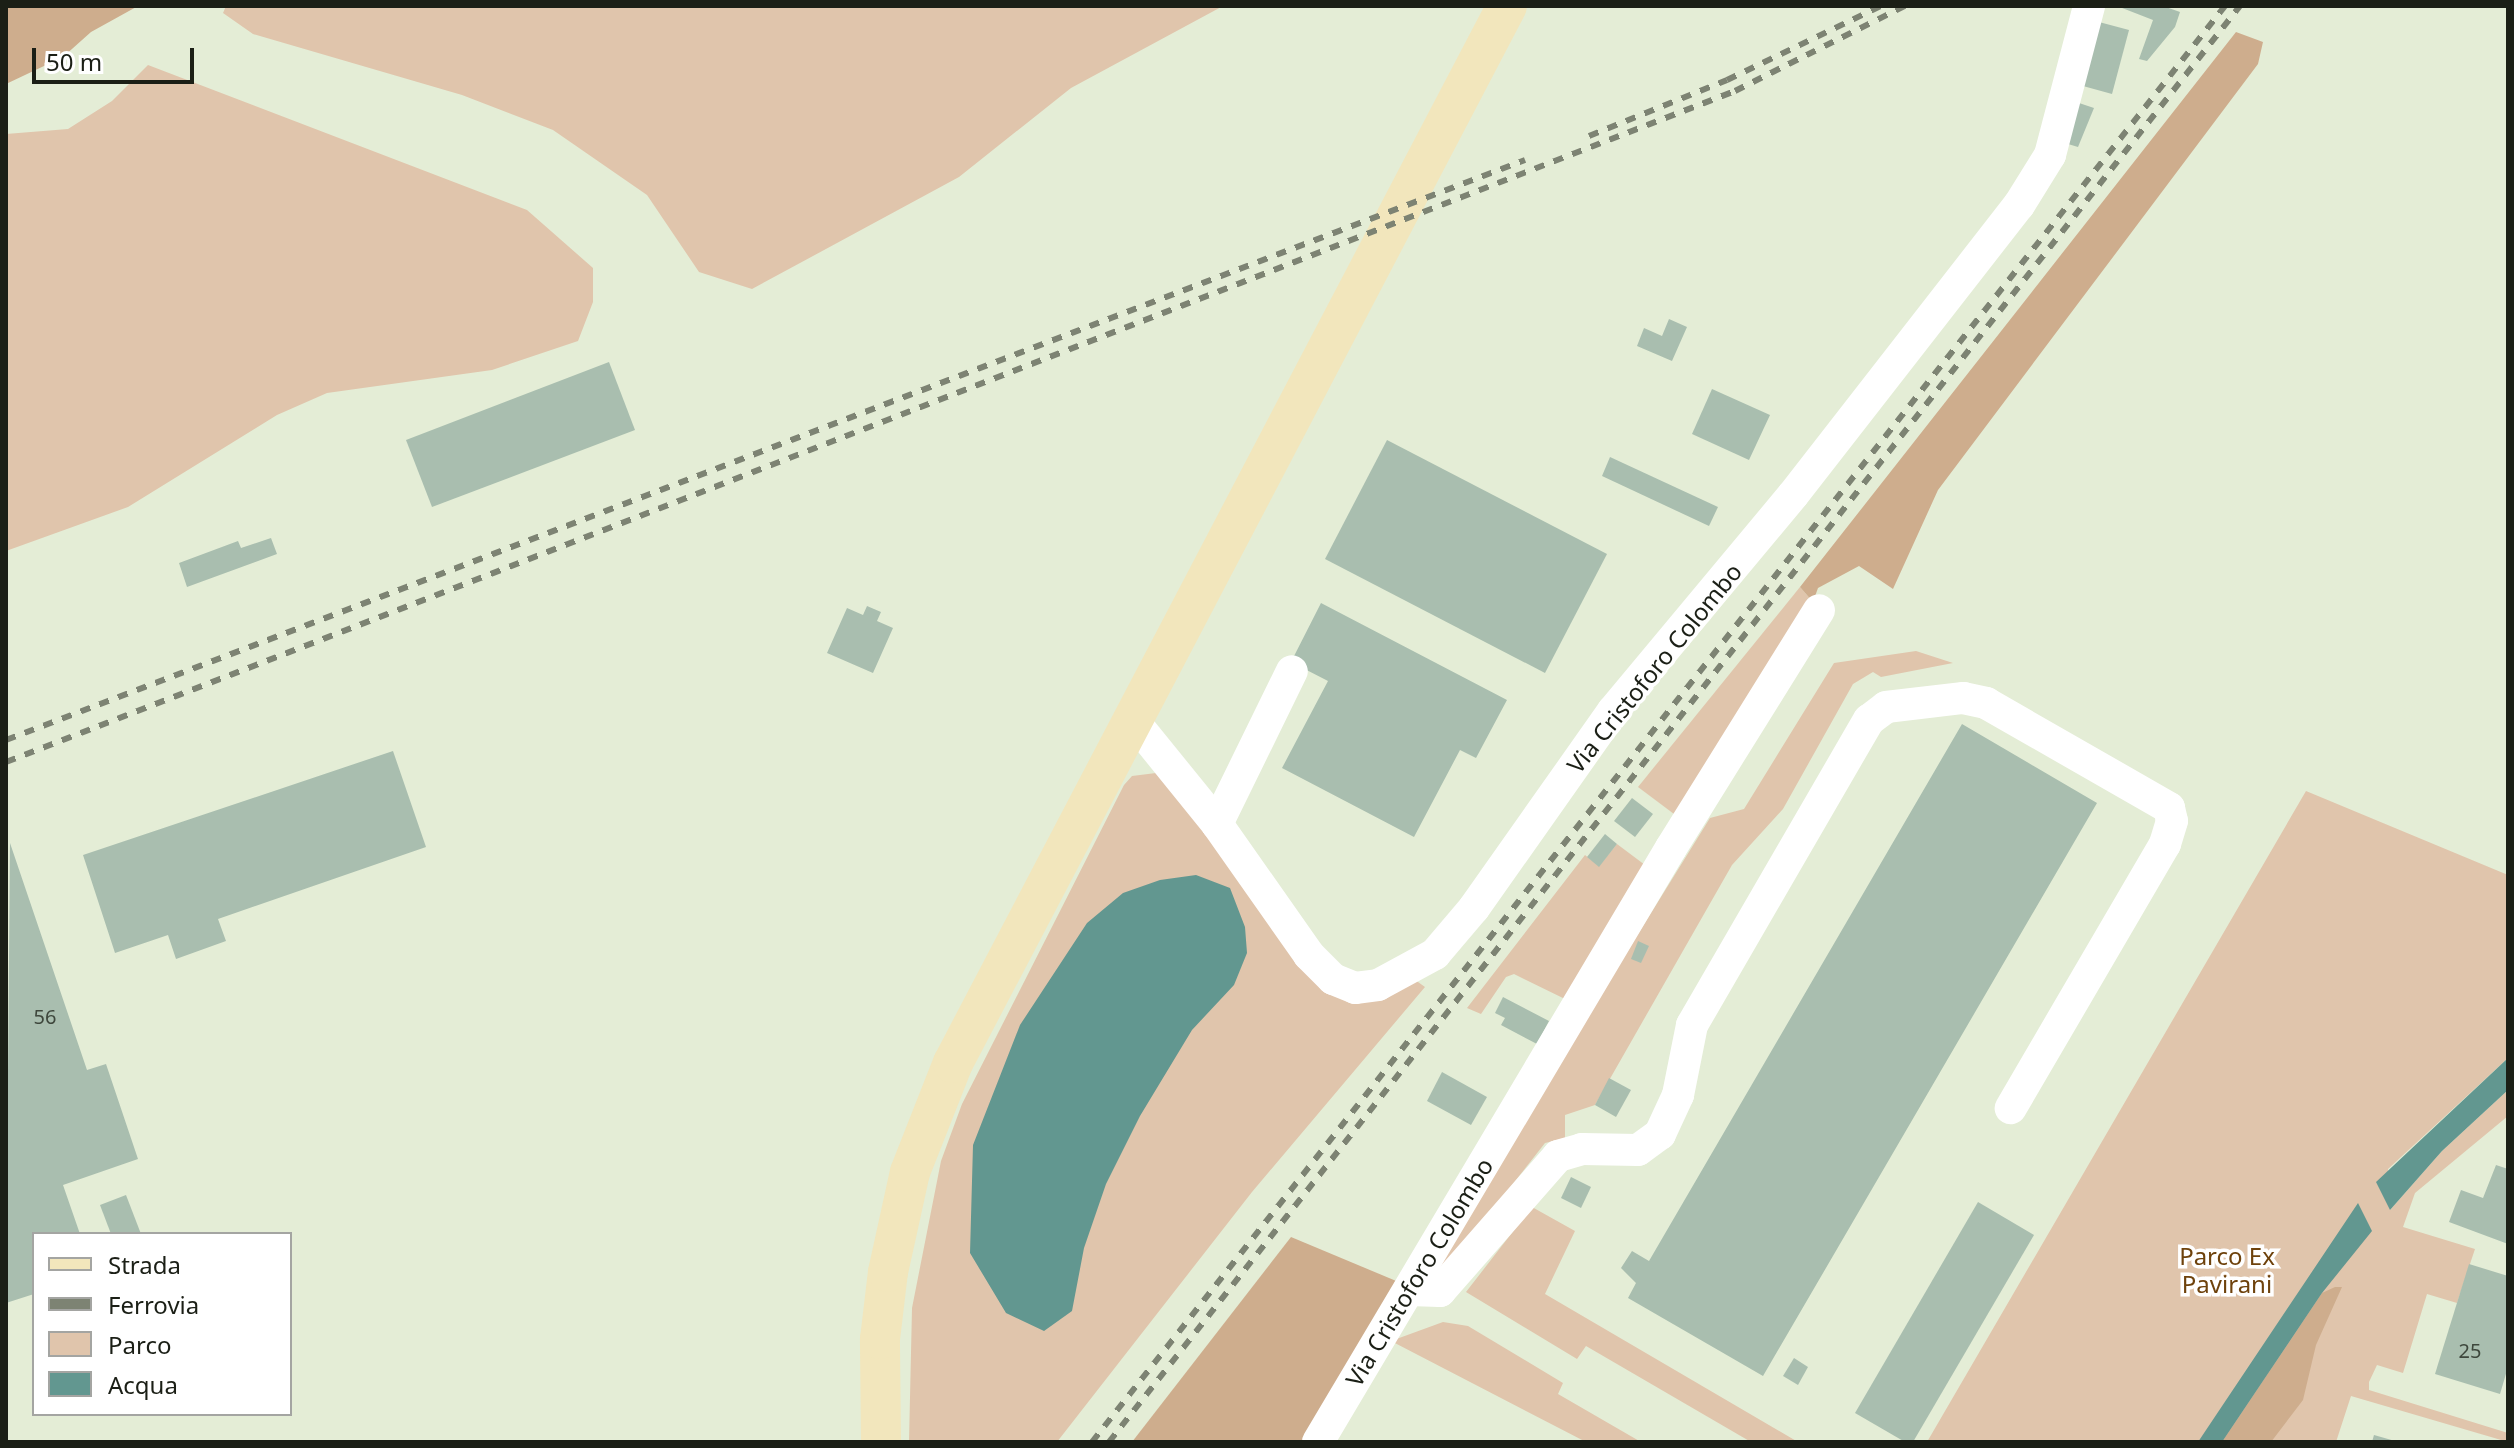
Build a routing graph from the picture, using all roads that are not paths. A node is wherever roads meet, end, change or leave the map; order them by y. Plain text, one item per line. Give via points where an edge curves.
1 (1507, 6) edge
2 (2089, 6) edge
3 (1819, 610) dead end
4 (1292, 671) dead end
5 (1132, 719) junction
6 (1217, 824) junction
7 (2011, 1108) dead end
8 (1409, 1290) junction
9 (881, 1442) edge
10 (1318, 1442) edge

1 - 5 main road
2 - 6 street, Via Cristoforo Colombo via 2050,155 2026,196 1793,495 1613,711 1474,908 1435,954 1378,985 1355,988 1333,979 1309,955
3 - 8 street, Via Cristoforo Colombo
4 - 6 street
5 - 6 street, Via Cristoforo Colombo
5 - 9 main road via 953,1063 910,1172 882,1325
7 - 8 street via 2165,844 2172,821 2169,808 1986,703 1963,698 1886,707 1869,720 1692,1025 1678,1095 1660,1134 1638,1150 1582,1149 1558,1156 1440,1291
8 - 10 street, Via Cristoforo Colombo

